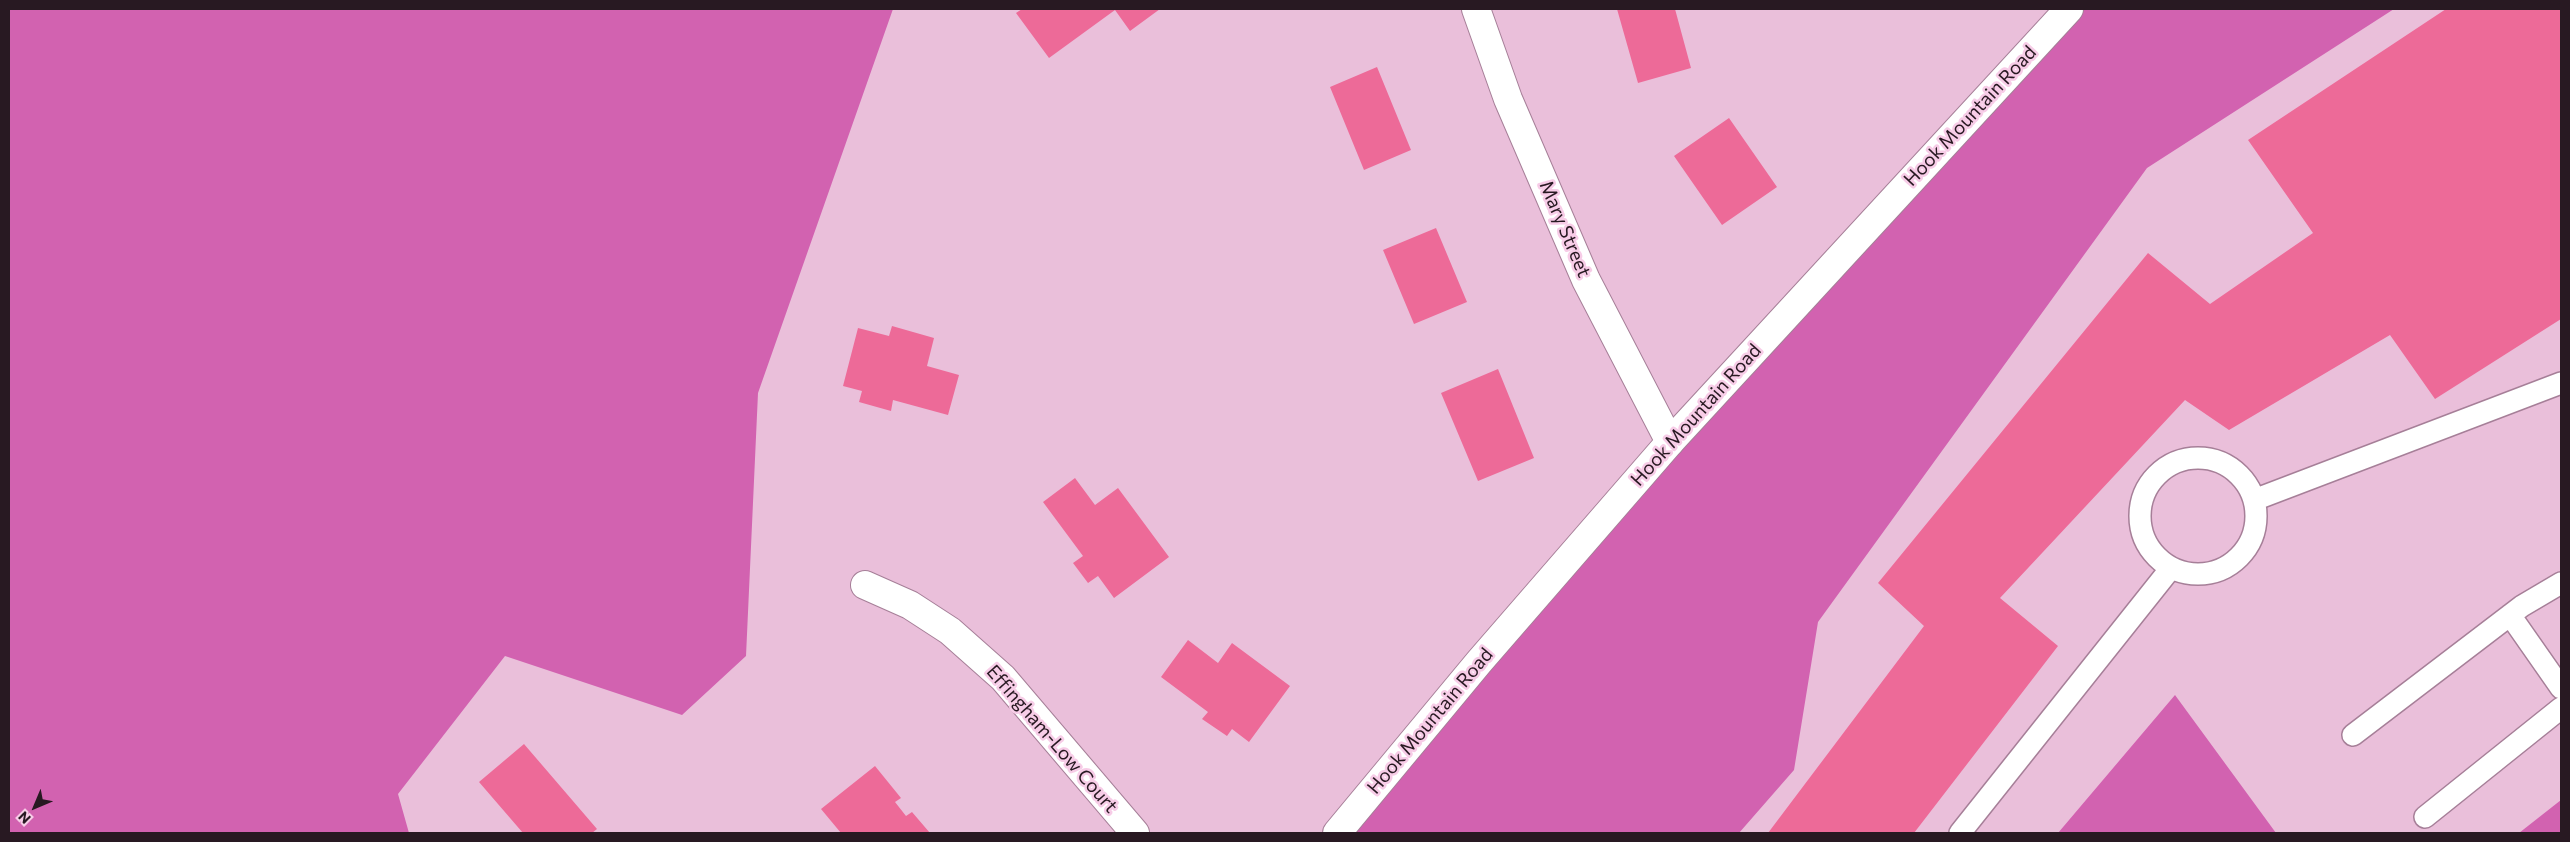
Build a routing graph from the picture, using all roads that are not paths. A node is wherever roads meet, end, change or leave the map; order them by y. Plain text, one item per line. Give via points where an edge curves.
1 (1476, 9) edge
2 (2069, 9) edge
3 (2561, 383) edge
4 (1670, 442) junction
5 (2254, 500) junction
6 (2171, 568) junction
7 (2561, 583) edge
8 (865, 586) dead end
9 (2510, 615) junction
10 (2561, 688) edge
11 (2561, 708) edge
12 (2353, 735) dead end
13 (2425, 817) dead end
14 (1135, 833) edge
15 (1337, 833) edge
16 (1960, 833) edge

1 - 4 street, Mary Street via 1508,99 1586,280
2 - 4 street, Hook Mountain Road
3 - 5 lane
4 - 15 street, Hook Mountain Road via 1479,662
5 - 6 lane via 2256,520 2251,539 2241,555 2226,567 2208,573 2189,574
5 - 6 lane via 2246,483 2232,469 2215,460 2196,457 2177,461 2160,470 2148,485 2141,502 2139,522 2144,540 2155,556
6 - 16 lane
7 - 9 lane
8 - 14 street, Effingham-Low Court via 910,605 950,631 1003,678
9 - 10 lane
9 - 12 lane
11 - 13 lane

